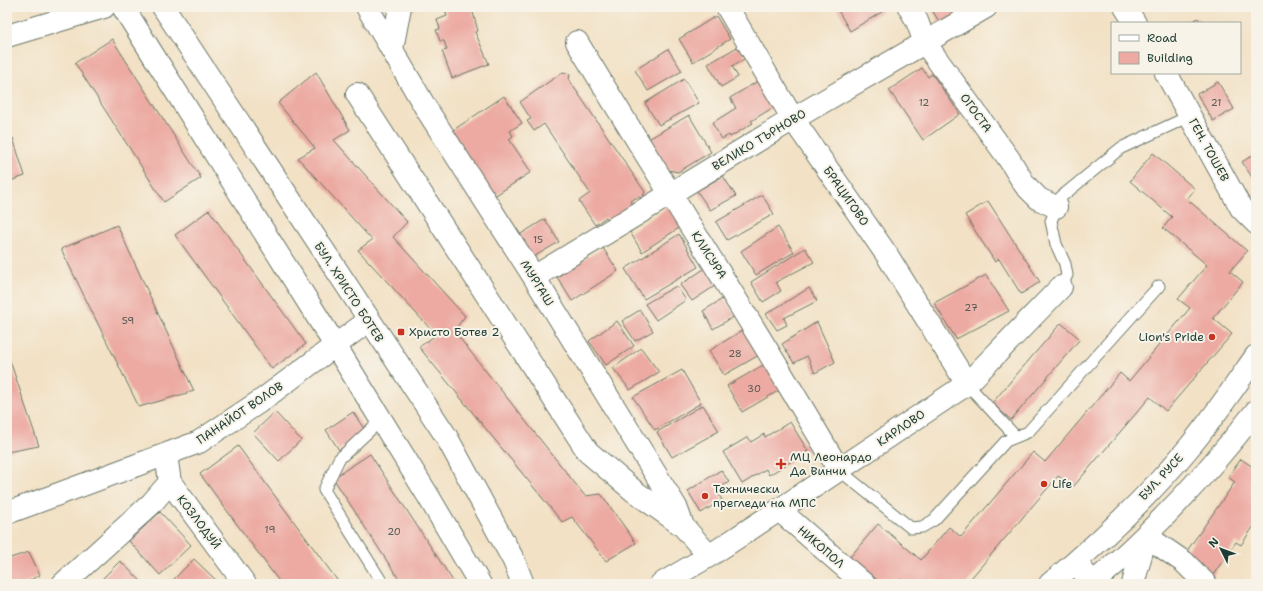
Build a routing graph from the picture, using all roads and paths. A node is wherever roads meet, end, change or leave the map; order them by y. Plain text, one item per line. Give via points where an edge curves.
1 (104, 7) edge
2 (123, 7) edge
3 (163, 7) edge
4 (367, 7) edge
5 (400, 7) edge
6 (727, 7) edge
7 (909, 7) edge
8 (986, 7) edge
9 (1124, 7) edge
10 (1135, 22) edge
11 (7, 36) edge
12 (577, 42) dead end
13 (925, 43) junction
14 (392, 49) junction
15 (1167, 74) edge
16 (357, 94) dead end
17 (1190, 116) junction
18 (793, 119) junction
19 (670, 194) junction
20 (1056, 207) junction
21 (1256, 223) edge
22 (534, 277) junction
23 (1159, 286) dead end
24 (1061, 288) joint
25 (368, 321) junction
26 (335, 345) junction
27 (1256, 356) edge
28 (967, 384) junction
29 (1256, 411) edge
30 (381, 420) junction
31 (1016, 437) junction
32 (166, 455) junction
33 (839, 470) junction
34 (170, 482) junction
35 (779, 510) junction
36 (7, 512) edge
37 (683, 526) junction
38 (1146, 536) junction
39 (709, 556) junction
40 (1075, 563) junction
41 (63, 584) edge
42 (246, 584) edge
43 (383, 584) edge
44 (480, 584) edge
45 (524, 584) edge
46 (661, 584) edge
47 (864, 584) edge
48 (1050, 584) edge
49 (1093, 584) edge
50 (1133, 584) edge
51 (1206, 584) edge

1 - 11 street
2 - 26 street
3 - 25 street, БУЛ. ХРИСТО БОТЕВ
4 - 14 street, МУРГАШ
5 - 14 street
6 - 18 street, БРАЦИГОВО
7 - 13 street, ОГОСТА
8 - 13 street, ВЕЛИКО ТЪРНОВО
9 - 10 street
12 - 19 street, КЛИСУРА
13 - 18 street, ВЕЛИКО ТЪРНОВО
13 - 20 street, ОГОСТА via 1025,185 1039,199
14 - 22 street, МУРГАШ via 427,110
15 - 17 street, ГЕН. ТОШЕВ
16 - 37 street via 588,452 634,491
17 - 20 lane via 1121,148 1061,197
17 - 21 street, ГЕН. ТОШЕВ via 1241,208
18 - 19 street, ВЕЛИКО ТЪРНОВО
18 - 28 street, БРАЦИГОВО via 887,255
19 - 22 street, ВЕЛИКО ТЪРНОВО
19 - 33 street, КЛИСУРА via 729,286
20 - 24 lane via 1051,221 1067,275
22 - 37 street, МУРГАШ via 676,507
23 - 31 lane via 1028,432
24 - 28 street, КАРЛОВО
25 - 26 street, ПАНАЙОТ ВОЛОВ
25 - 45 street, БУЛ. ХРИСТО БОТЕВ via 446,436
26 - 30 street
26 - 32 street, ПАНАЙОТ ВОЛОВ via 262,400 199,442
27 - 40 street, БУЛ. РУСЕ via 1191,445 1133,508
28 - 31 lane
28 - 33 street, КАРЛОВО
29 - 38 street via 1199,480
30 - 43 lane via 339,459 324,490
30 - 44 street
31 - 33 lane via 1006,441 934,520 922,527 911,528
32 - 34 street, КОЗЛОДУЙ
32 - 36 street, ПАНАЙОТ ВОЛОВ
33 - 35 street, КАРЛОВО
34 - 41 street via 151,504
34 - 42 street, КОЗЛОДУЙ
35 - 39 street, КАРЛОВО
35 - 47 street, НИКОПОЛ
37 - 39 street, МУРГАШ
38 - 49 street
38 - 50 street
38 - 51 street via 1184,562
39 - 46 street, КАРЛОВО
40 - 48 street, БУЛ. РУСЕ
40 - 49 street

